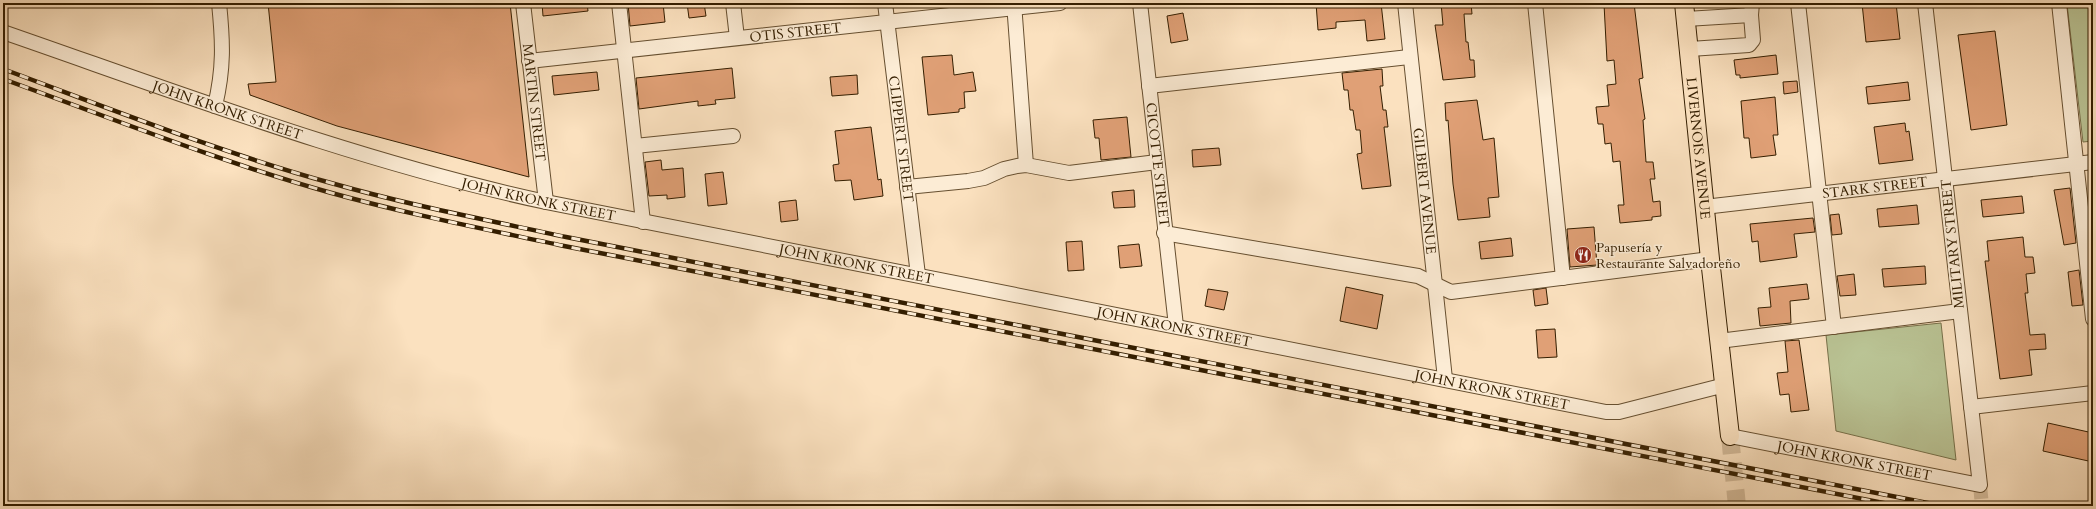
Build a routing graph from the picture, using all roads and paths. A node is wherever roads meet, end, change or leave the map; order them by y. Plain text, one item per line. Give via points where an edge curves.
1 (219, 3) edge
2 (523, 3) edge
3 (619, 3) edge
4 (733, 3) edge
5 (885, 3) edge
6 (1060, 3) edge
7 (1140, 3) edge
8 (1405, 3) edge
9 (1535, 3) edge
10 (1798, 3) edge
11 (1925, 3) edge
12 (2059, 3) edge
13 (1014, 6) edge
14 (1752, 9) edge
15 (1685, 11) edge
16 (887, 21) junction
17 (3, 32) edge
18 (737, 38) junction
19 (1690, 49) junction
20 (624, 50) junction
21 (1409, 57) junction
22 (530, 61) junction
23 (1148, 86) junction
24 (215, 106) junction
25 (733, 136) dead end
26 (634, 146) junction
27 (1157, 162) junction
28 (2093, 162) edge
29 (2077, 164) junction
30 (1026, 166) junction
31 (1945, 180) junction
32 (907, 187) junction
33 (1820, 194) junction
34 (546, 202) junction
35 (1704, 207) junction
36 (643, 222) junction
37 (1164, 233) junction
38 (1710, 259) junction
39 (918, 275) junction
40 (1563, 278) junction
41 (1435, 284) junction
42 (1960, 311) junction
43 (2093, 319) edge
44 (1176, 326) junction
45 (1834, 327) junction
46 (1719, 341) junction
47 (1445, 379) junction
48 (1724, 385) junction
49 (2093, 393) edge
50 (1971, 407) junction
51 (1730, 436) joint
52 (1980, 485) joint

1 - 24 street via 223,45 222,76
2 - 22 street, MARTIN STREET
3 - 20 street
4 - 18 street
5 - 16 street, CLIPPERT STREET
6 - 13 street, OTIS STREET
7 - 23 street, CICOTTE STREET
8 - 21 street, GILBERT AVENUE
9 - 40 street
10 - 33 street
11 - 31 street, MILITARY STREET
12 - 29 street
13 - 16 street, OTIS STREET
13 - 30 street
14 - 15 street
14 - 19 street via 1753,40 1749,45
15 - 19 main road, LIVERNOIS AVENUE
16 - 18 street, OTIS STREET
16 - 32 street, CLIPPERT STREET
17 - 24 street, JOHN KRONK STREET
18 - 20 street, OTIS STREET
19 - 35 main road, LIVERNOIS AVENUE
20 - 22 street, OTIS STREET
20 - 26 street
21 - 23 street
21 - 41 street, GILBERT AVENUE
22 - 34 street, MARTIN STREET
23 - 27 street, CICOTTE STREET
24 - 34 street, JOHN KRONK STREET via 357,153 502,193
25 - 26 street
26 - 36 street
27 - 30 street via 1069,173
27 - 37 street, CICOTTE STREET
28 - 29 street, STARK STREET
29 - 31 street, STARK STREET
29 - 43 street
30 - 32 street via 1004,169 984,178 968,181
31 - 33 street, STARK STREET
31 - 42 street, MILITARY STREET
32 - 39 street, CLIPPERT STREET
33 - 35 street, STARK STREET
33 - 45 street
34 - 36 street, JOHN KRONK STREET
35 - 38 main road, LIVERNOIS AVENUE
36 - 39 street, JOHN KRONK STREET
37 - 41 street via 1418,276
37 - 44 street, CICOTTE STREET
38 - 40 street
38 - 46 main road, LIVERNOIS AVENUE
39 - 44 street, JOHN KRONK STREET
40 - 41 street via 1451,292
41 - 47 street, GILBERT AVENUE
42 - 45 street
42 - 50 street, MILITARY STREET
44 - 47 street, JOHN KRONK STREET
45 - 46 street
46 - 48 main road, LIVERNOIS AVENUE
47 - 48 street, JOHN KRONK STREET via 1606,412 1620,412
48 - 51 main road, LIVERNOIS AVENUE
49 - 50 street
50 - 52 street, MILITARY STREET
51 - 52 street, JOHN KRONK STREET

